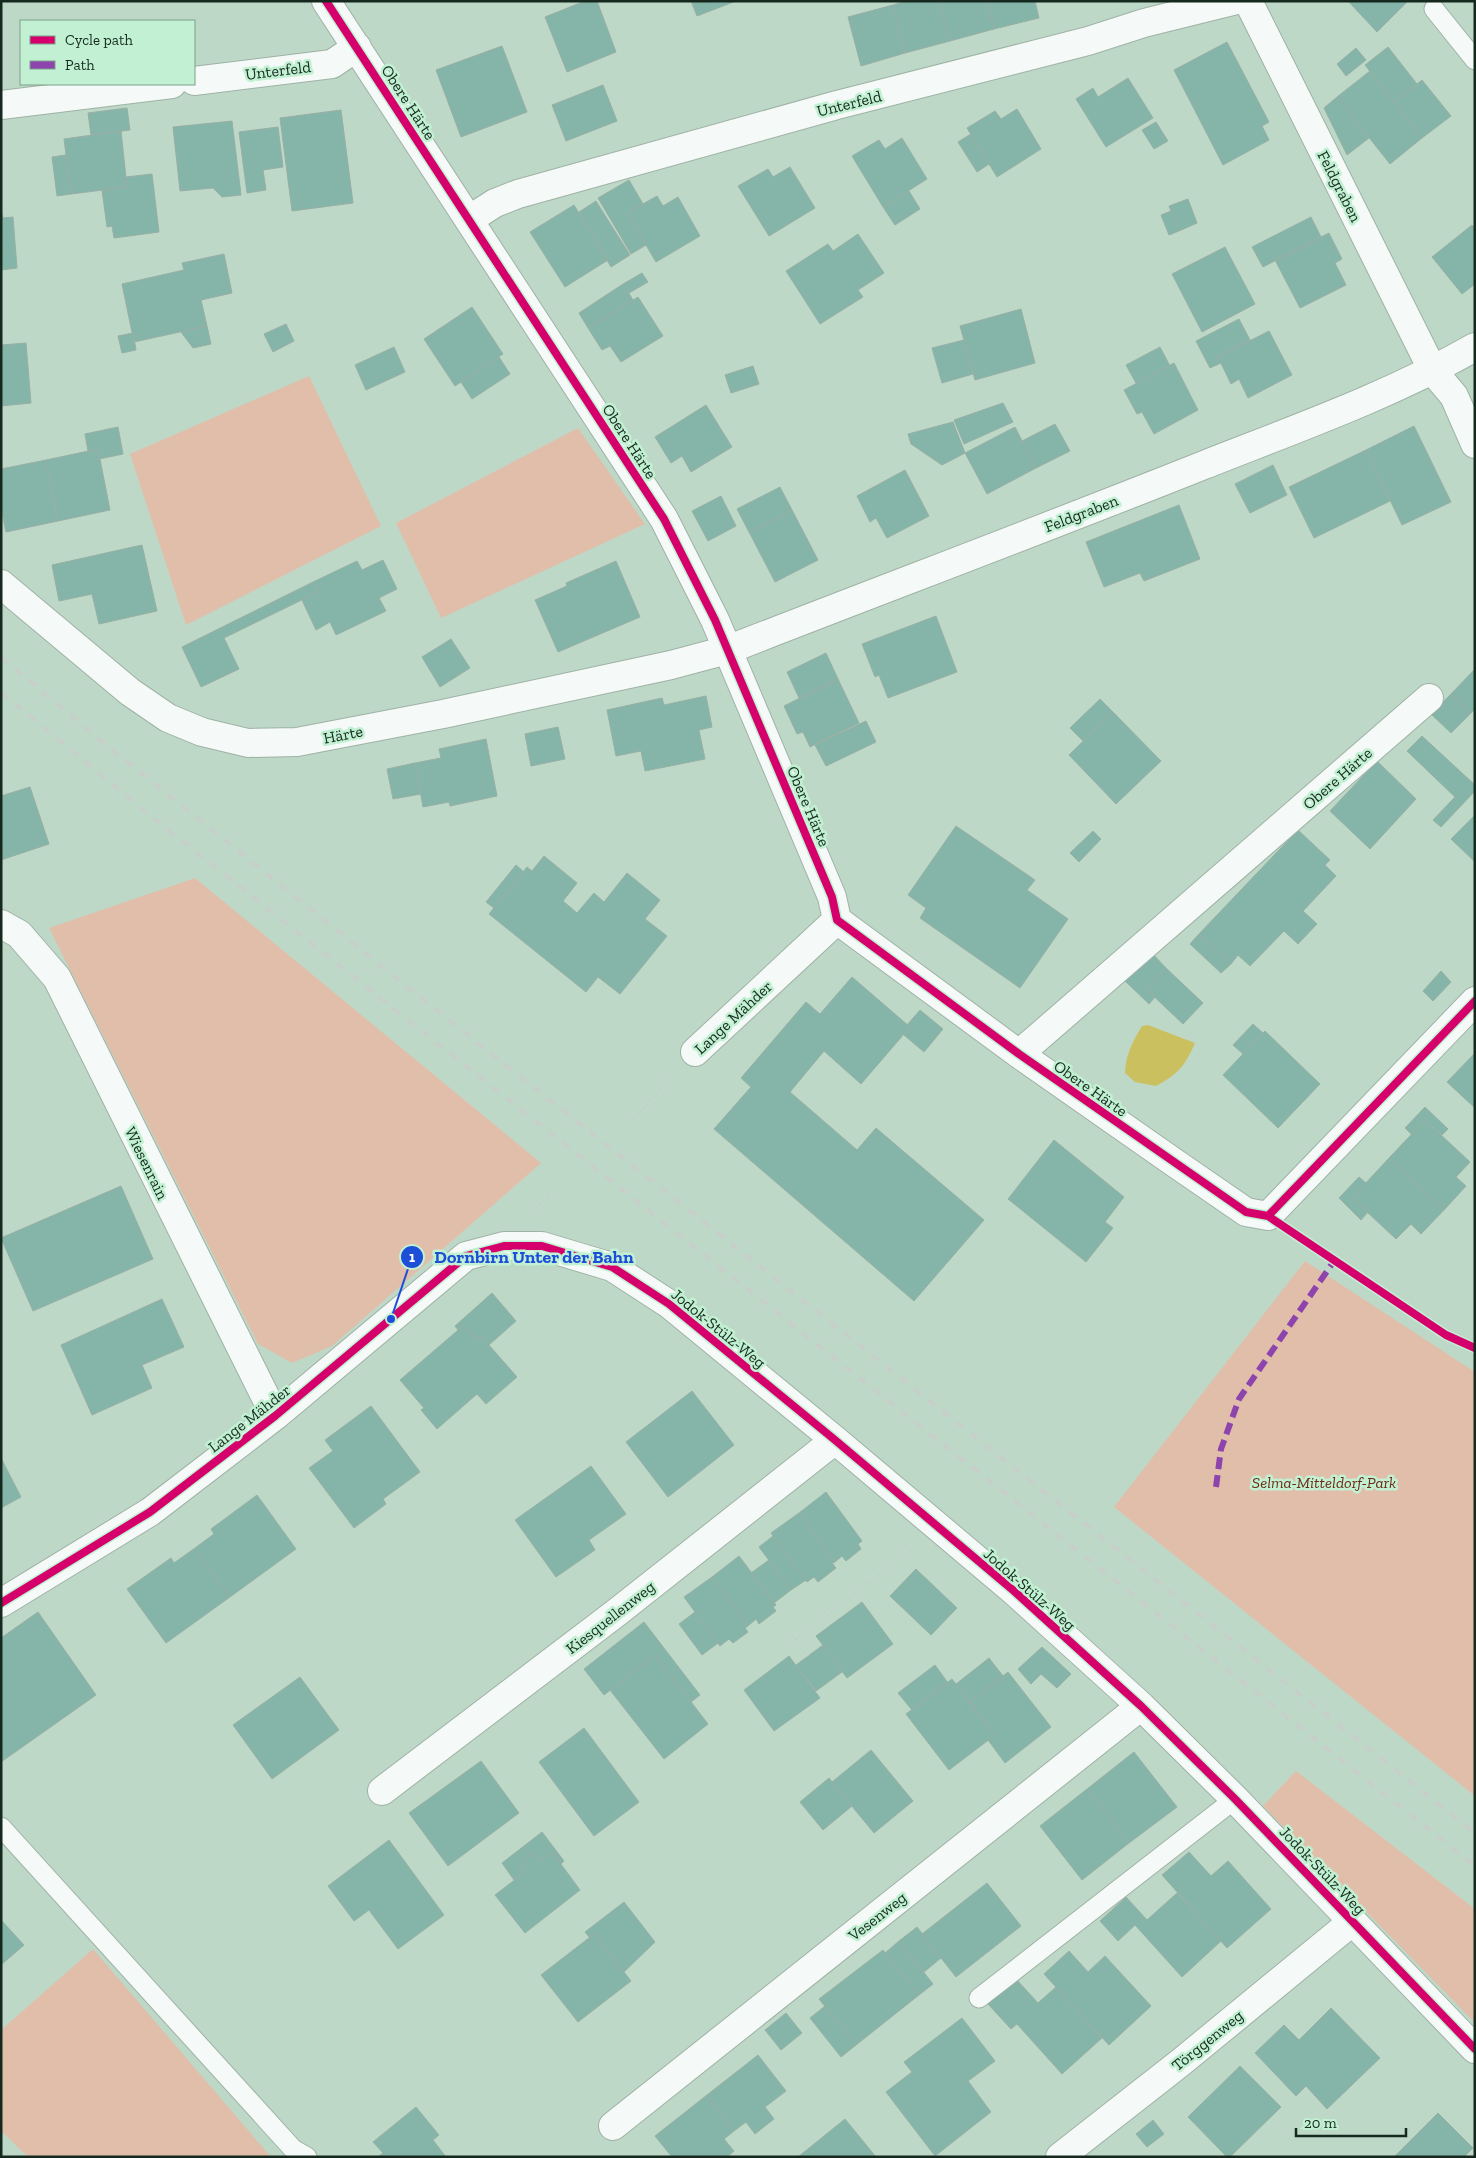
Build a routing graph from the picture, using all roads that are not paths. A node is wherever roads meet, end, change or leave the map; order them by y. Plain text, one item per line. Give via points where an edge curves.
1 (326, 1) edge
2 (1233, 1) edge
3 (1248, 1) edge
4 (1434, 9) dead end
5 (357, 47) junction
6 (1475, 60) edge
7 (195, 81) edge
8 (164, 85) edge
9 (1, 105) edge
10 (470, 219) junction
11 (1475, 347) edge
12 (1433, 371) junction
13 (1475, 444) edge
14 (1, 584) edge
15 (727, 650) junction
16 (1429, 698) dead end
17 (837, 920) junction
18 (1, 924) edge
19 (1475, 1001) edge
20 (695, 1052) road end
21 (1019, 1054) junction
22 (504, 1246) joint
23 (275, 1416) junction
24 (835, 1440) junction
25 (1, 1603) edge
26 (1141, 1706) junction
27 (382, 1791) dead end
28 (1235, 1799) junction
29 (1, 1827) edge
30 (1353, 1921) junction
31 (979, 1998) dead end
32 (1475, 2049) edge
33 (613, 2126) dead end
34 (308, 2157) edge
35 (1060, 2157) edge

1 - 5 street, Obere Härte
2 - 10 street, Unterfeld via 837,105 518,194
3 - 12 street, Feldgraben
4 - 6 lane
5 - 7 street, Unterfeld via 332,64
5 - 10 street, Obere Härte
8 - 9 street
10 - 15 street, Obere Härte via 664,519
11 - 12 street, Feldgraben
12 - 13 street, Feldgraben via 1454,396
12 - 15 street, Feldgraben via 1136,492
14 - 15 street, Härte via 130,692 168,718 202,732 248,743 297,742 444,714
15 - 17 street, Obere Härte via 832,897
16 - 21 street, Obere Härte
17 - 20 street, Lange Mähder
17 - 21 street, Obere Härte
18 - 23 street, Wiesenrain via 19,934 57,978
19 - 21 street, Obere Härte via 1268,1216 1246,1212
22 - 23 street, Lange Mähder via 466,1256
22 - 24 street, Jodok-Stülz-Weg via 542,1246 612,1267 669,1304
23 - 25 street, Lange Mähder via 150,1512
24 - 26 street, Jodok-Stülz-Weg via 1014,1591
24 - 27 street, Kiesquellenweg
26 - 28 street, Jodok-Stülz-Weg
26 - 33 street, Vesenweg
28 - 30 street, Jodok-Stülz-Weg
28 - 31 lane
29 - 34 lane via 293,2149
30 - 32 street, Jodok-Stülz-Weg
30 - 35 street, Törggenweg

